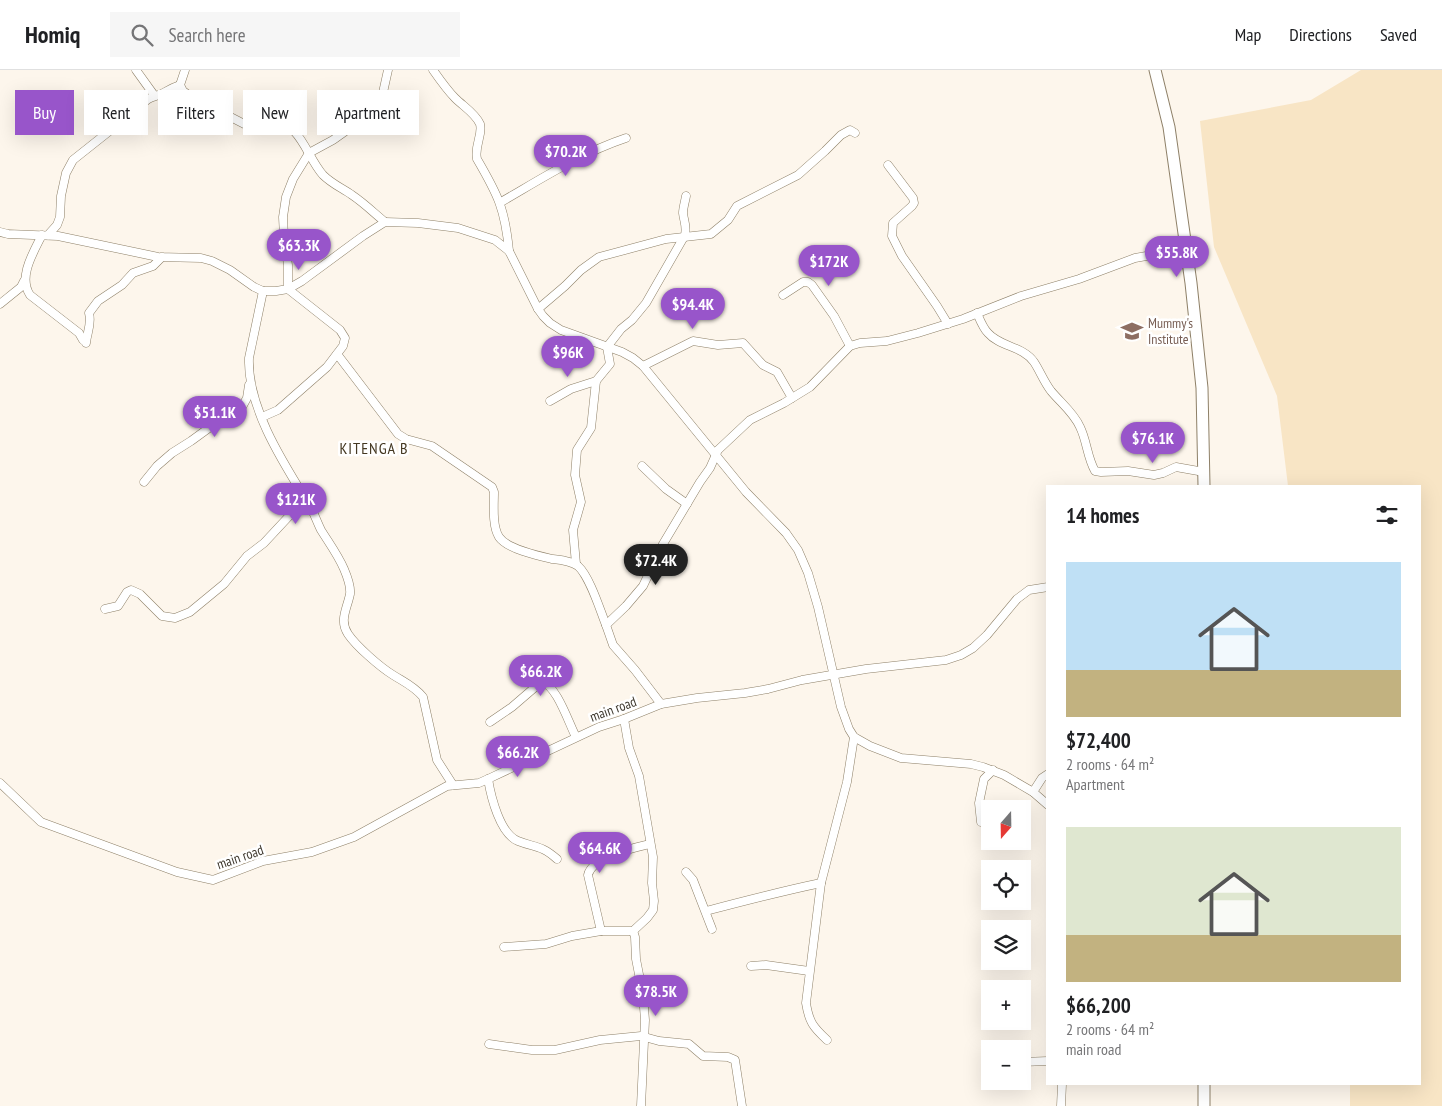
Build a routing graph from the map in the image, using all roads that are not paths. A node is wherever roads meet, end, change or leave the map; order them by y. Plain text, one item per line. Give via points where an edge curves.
1 (136, 70) edge
2 (185, 70) edge
3 (388, 70) edge
4 (433, 70) edge
5 (1155, 70) edge
6 (180, 85) junction
7 (154, 94) junction
8 (855, 133) dead end
9 (626, 138) dead end
10 (309, 153) junction
11 (888, 165) dead end
12 (686, 196) dead end
13 (501, 202) junction
14 (386, 222) junction
15 (0, 232) edge
16 (45, 235) junction
17 (682, 238) junction
18 (1186, 249) junction
19 (509, 251) junction
20 (162, 257) junction
21 (24, 281) junction
22 (288, 288) junction
23 (263, 290) junction
24 (783, 295) dead end
25 (0, 304) edge
26 (538, 309) junction
27 (977, 313) junction
28 (948, 324) junction
29 (850, 346) junction
30 (607, 347) junction
31 (337, 354) junction
32 (644, 366) junction
33 (249, 378) junction
34 (596, 381) junction
35 (792, 398) junction
36 (550, 400) dead end
37 (262, 416) junction
38 (715, 456) junction
39 (642, 466) dead end
40 (1204, 472) junction
41 (144, 482) dead end
42 (1204, 485) edge
43 (305, 499) junction
44 (687, 504) junction
45 (576, 564) junction
46 (1046, 587) edge
47 (104, 610) dead end
48 (606, 625) junction
49 (834, 674) junction
50 (661, 704) junction
51 (624, 719) junction
52 (490, 722) dead end
53 (576, 737) junction
54 (854, 737) junction
55 (993, 770) junction
56 (1046, 775) edge
57 (488, 779) junction
58 (0, 783) edge
59 (453, 785) junction
60 (1033, 792) junction
61 (1046, 803) edge
62 (981, 822) dead end
63 (650, 844) junction
64 (556, 859) dead end
65 (686, 872) dead end
66 (821, 883) junction
67 (706, 911) junction
68 (712, 929) dead end
69 (601, 931) junction
70 (633, 931) junction
71 (504, 947) dead end
72 (750, 966) dead end
73 (809, 971) junction
74 (645, 1037) junction
75 (827, 1040) dead end
76 (489, 1044) dead end
77 (1046, 1060) edge
78 (1031, 1061) edge
79 (1062, 1085) edge
80 (1204, 1085) edge
81 (641, 1106) edge
82 (742, 1106) edge
83 (1061, 1106) edge
84 (1204, 1106) edge

1 - 7 street
2 - 6 street
3 - 10 street via 382,97 371,112
4 - 13 street via 478,122 477,159
5 - 18 main road via 1169,127
6 - 7 street
6 - 10 street via 196,100 250,127 271,121 285,124 301,138
7 - 16 street via 73,160 66,174 60,217
8 - 17 street via 850,130 841,135 798,175 737,206 728,220 711,234
9 - 13 street via 571,161
10 - 14 street via 329,180
10 - 22 street via 286,196 283,217
11 - 28 street via 914,203 893,223 892,236
12 - 17 street via 683,215 686,229
13 - 19 street
14 - 19 street via 458,228 495,240
14 - 22 street
15 - 16 street
16 - 20 street
16 - 21 street via 30,260
17 - 26 street via 599,256
17 - 30 street via 646,303
18 - 27 street via 1135,258
18 - 40 main road via 1202,388
19 - 26 street
20 - 21 street via 153,266 133,273 98,301 89,313 91,321 84,342 68,323 30,296
20 - 23 street via 186,256 212,261
21 - 25 street
22 - 23 street
22 - 31 street via 344,334
23 - 33 street via 249,358
24 - 29 street via 803,282 812,285
26 - 30 street via 561,330
27 - 28 street
27 - 40 street via 989,334 1023,352 1034,362 1042,378 1080,427 1095,471 1154,475 1176,467
28 - 29 street via 887,341
29 - 35 street via 810,387
30 - 32 street
30 - 34 street via 610,364
31 - 37 street via 327,367 278,410
31 - 45 street via 398,434 432,446 492,487 500,539 534,554
32 - 35 street via 688,342 743,343 763,365 777,372
32 - 38 street
33 - 37 street
33 - 41 street via 247,398 242,407 172,453
34 - 36 street
34 - 45 street via 591,428 577,450 575,475 581,502 573,530
35 - 38 street via 750,420 724,443
37 - 43 street via 272,443
38 - 44 street
38 - 49 street via 798,550 811,581
39 - 44 street
40 - 42 main road
43 - 47 street via 247,556 224,584 190,612 175,618 162,616 140,594 131,590 118,606
43 - 59 street via 345,570 350,594 343,625 361,648 423,696 437,760
44 - 48 street via 642,586
45 - 48 street via 594,593
46 - 49 street, main road via 1028,590 1016,599 986,635 961,655 946,660
48 - 50 street via 613,645
49 - 50 street, main road via 768,689
49 - 54 street via 841,707
50 - 51 street, main road
51 - 53 street, main road
51 - 63 street via 629,748 639,776
52 - 53 street via 545,682 556,694
53 - 57 street, main road
54 - 55 street via 901,758 971,764
54 - 66 street via 848,782
55 - 60 street
55 - 62 street via 984,779 979,803
56 - 60 street
57 - 59 street, main road
57 - 64 street via 495,805 511,837 540,846
58 - 59 street, main road via 42,822 178,872 213,880 263,861 312,852 354,837
60 - 61 street
63 - 69 street via 616,854 591,867 588,875
63 - 70 street via 653,910
65 - 67 street via 693,880
66 - 67 street
66 - 73 street
67 - 68 street
69 - 70 street
69 - 71 street via 546,944
70 - 74 street via 643,994
72 - 73 street
73 - 75 street via 808,1019
74 - 76 street via 634,1035 555,1050
74 - 81 street
74 - 82 street via 693,1045 700,1054 708,1057 732,1058 736,1064
77 - 78 street
79 - 83 street
80 - 84 main road

